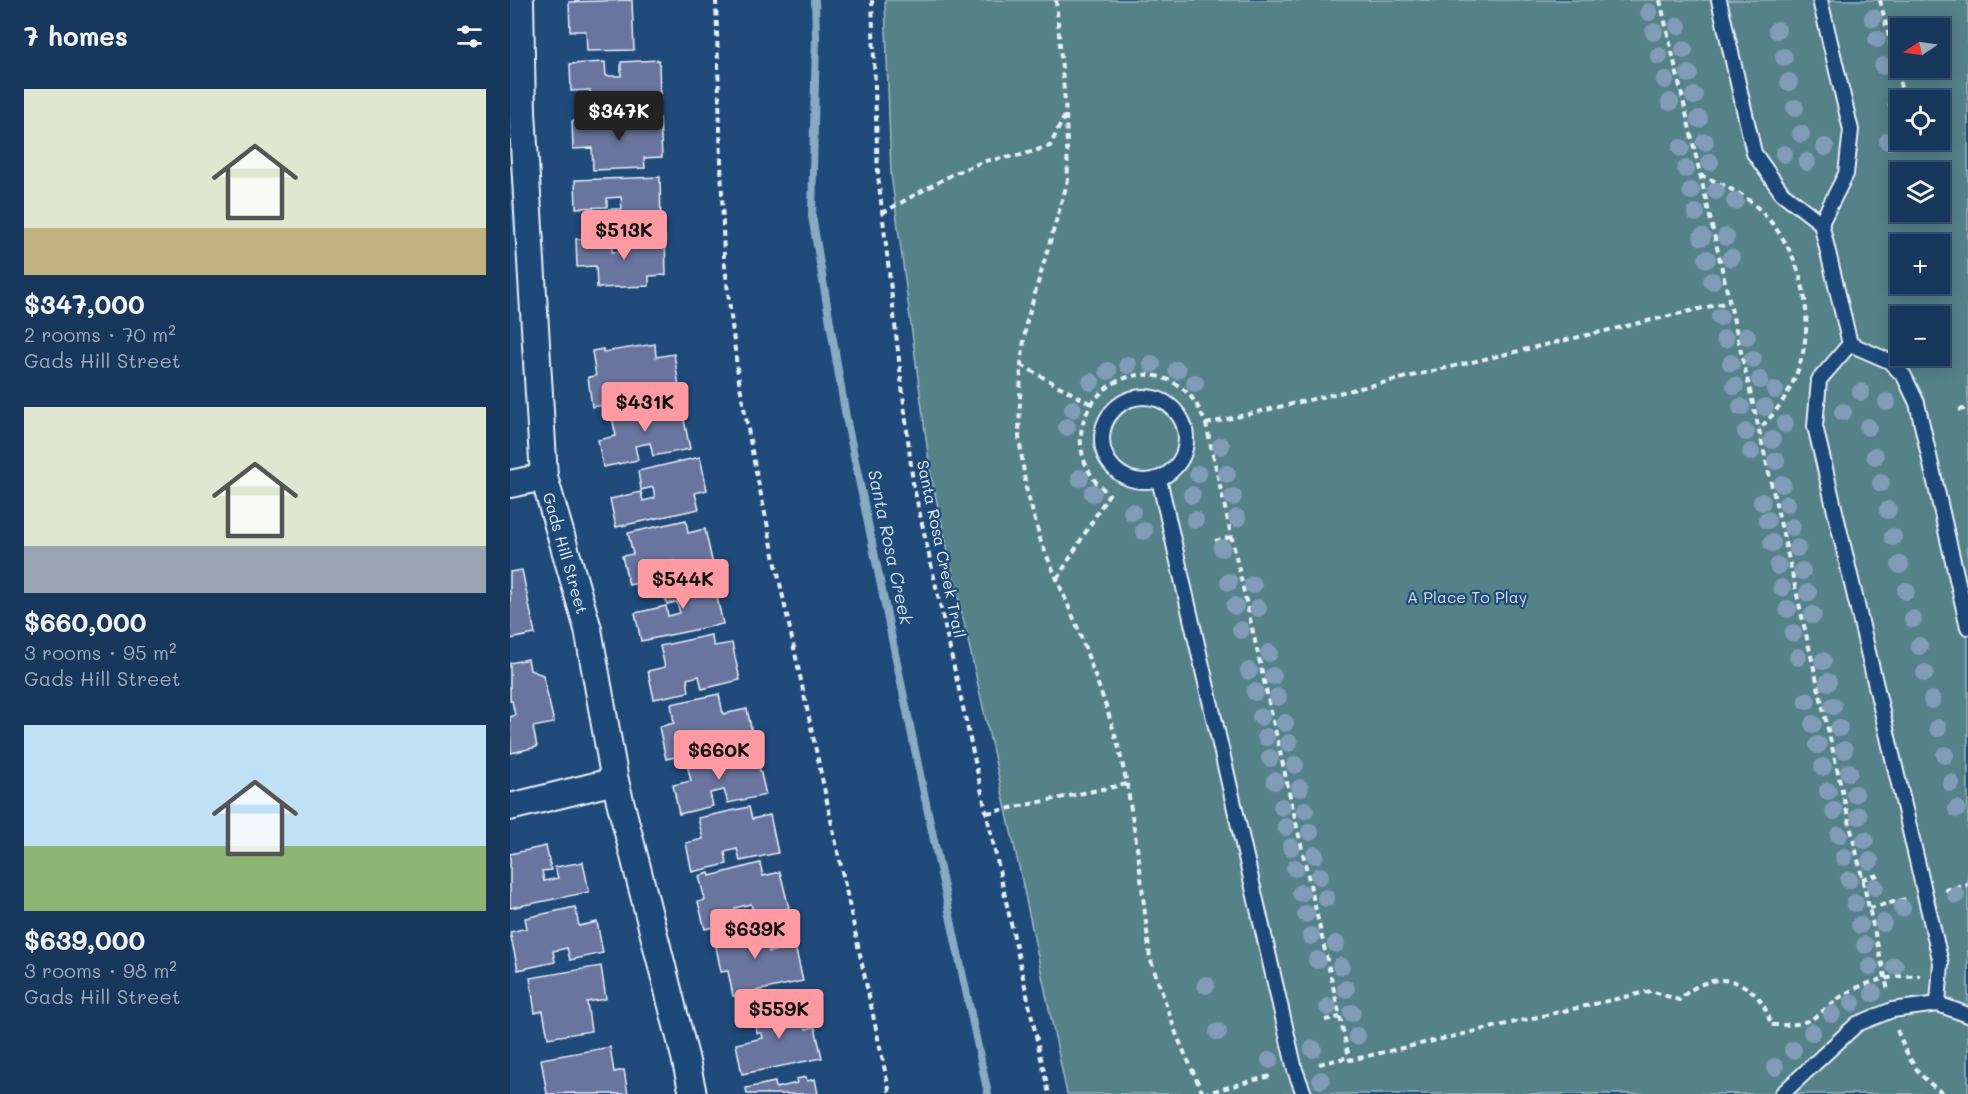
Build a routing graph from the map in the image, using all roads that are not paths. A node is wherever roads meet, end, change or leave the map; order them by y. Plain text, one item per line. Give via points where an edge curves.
1 (520, 0) edge
2 (1719, 0) edge
3 (1820, 0) edge
4 (1821, 224) junction
5 (1850, 344) junction
6 (544, 477) junction
7 (1159, 479) junction
8 (510, 484) edge
9 (1968, 627) edge
10 (615, 781) junction
11 (510, 807) edge
12 (1938, 1004) junction
13 (1968, 1015) edge
14 (693, 1094) edge
15 (1304, 1094) edge
16 (1782, 1094) edge

1 - 6 street, Gads Hill Street via 522,112
2 - 4 lane via 1754,153 1782,193
3 - 4 lane via 1851,130 1846,174
4 - 5 lane
5 - 9 lane via 1889,361 1904,376 1917,403
5 - 12 lane via 1819,380 1815,426 1941,963
6 - 8 street
6 - 10 street, Gads Hill Street via 588,629
7 - 7 lane via 1183,455 1185,432 1175,411 1166,404 1144,397 1131,399 1110,415 1104,427 1104,453 1120,474 1132,480
7 - 15 lane via 1294,1070
10 - 11 street
10 - 14 street, Gads Hill Street
12 - 13 lane
12 - 16 lane via 1892,1010 1857,1024

